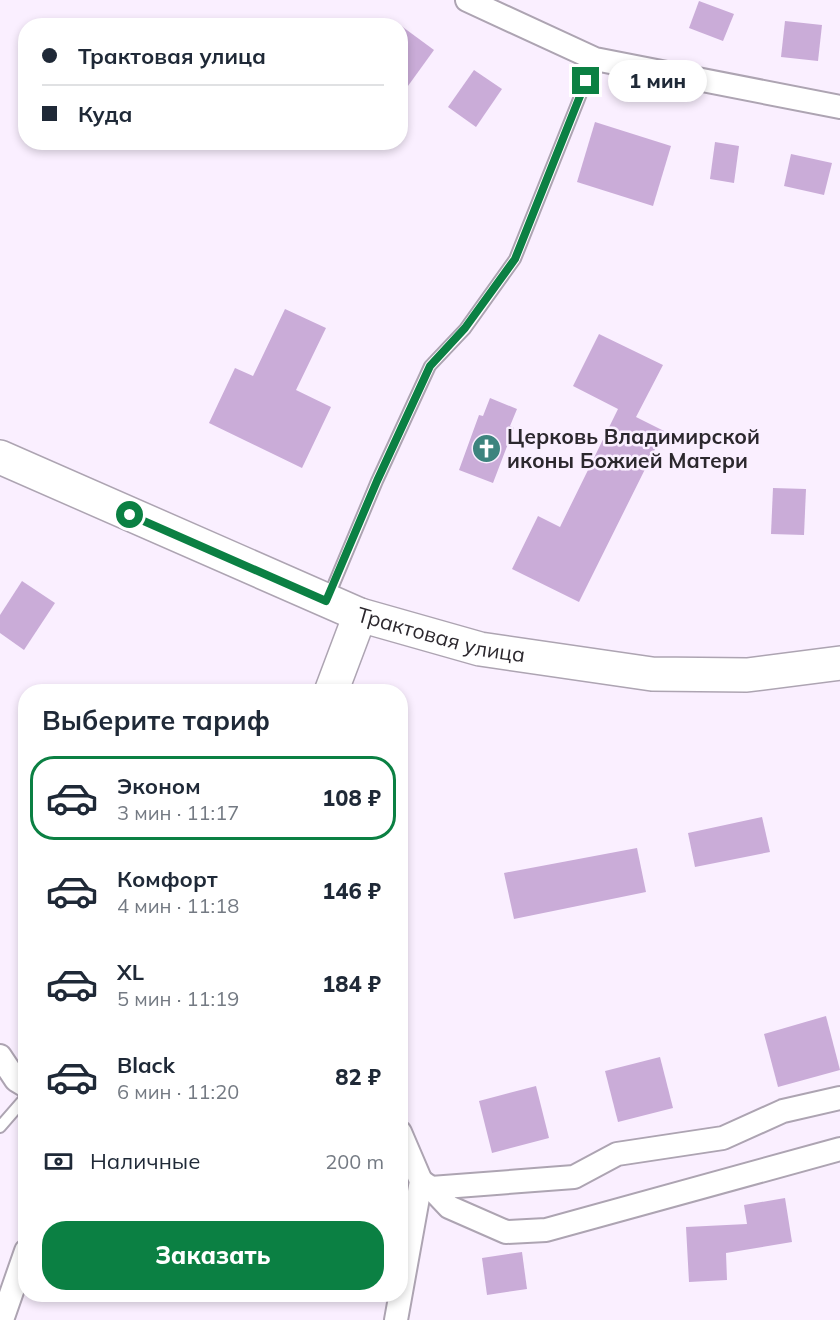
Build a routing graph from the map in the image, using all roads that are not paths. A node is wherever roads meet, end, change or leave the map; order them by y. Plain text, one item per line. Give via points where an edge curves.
1 (467, 0) edge
2 (595, 59) junction
3 (840, 107) edge
4 (0, 457) edge
5 (326, 601) junction
6 (360, 615) junction
7 (840, 663) edge
8 (334, 684) edge
9 (0, 1056) edge
10 (18, 1081) edge
11 (840, 1098) edge
12 (18, 1106) edge
13 (0, 1127) edge
14 (408, 1148) edge
15 (840, 1149) edge
16 (426, 1185) junction
17 (408, 1266) edge
18 (18, 1275) edge
19 (400, 1302) edge
20 (3, 1320) edge
21 (396, 1320) edge

1 - 2 street
2 - 3 street
2 - 5 lane via 515,259 465,328 430,366
4 - 5 highway, Трактовая улица
5 - 6 highway, Трактовая улица
6 - 7 highway, Трактовая улица via 480,649 652,674 747,675
6 - 8 highway
9 - 10 street
11 - 16 street via 783,1111 723,1138 617,1154 574,1177
12 - 13 lane
14 - 16 street
15 - 16 street via 546,1230 506,1232 449,1208
16 - 17 street
18 - 20 street
19 - 21 street

